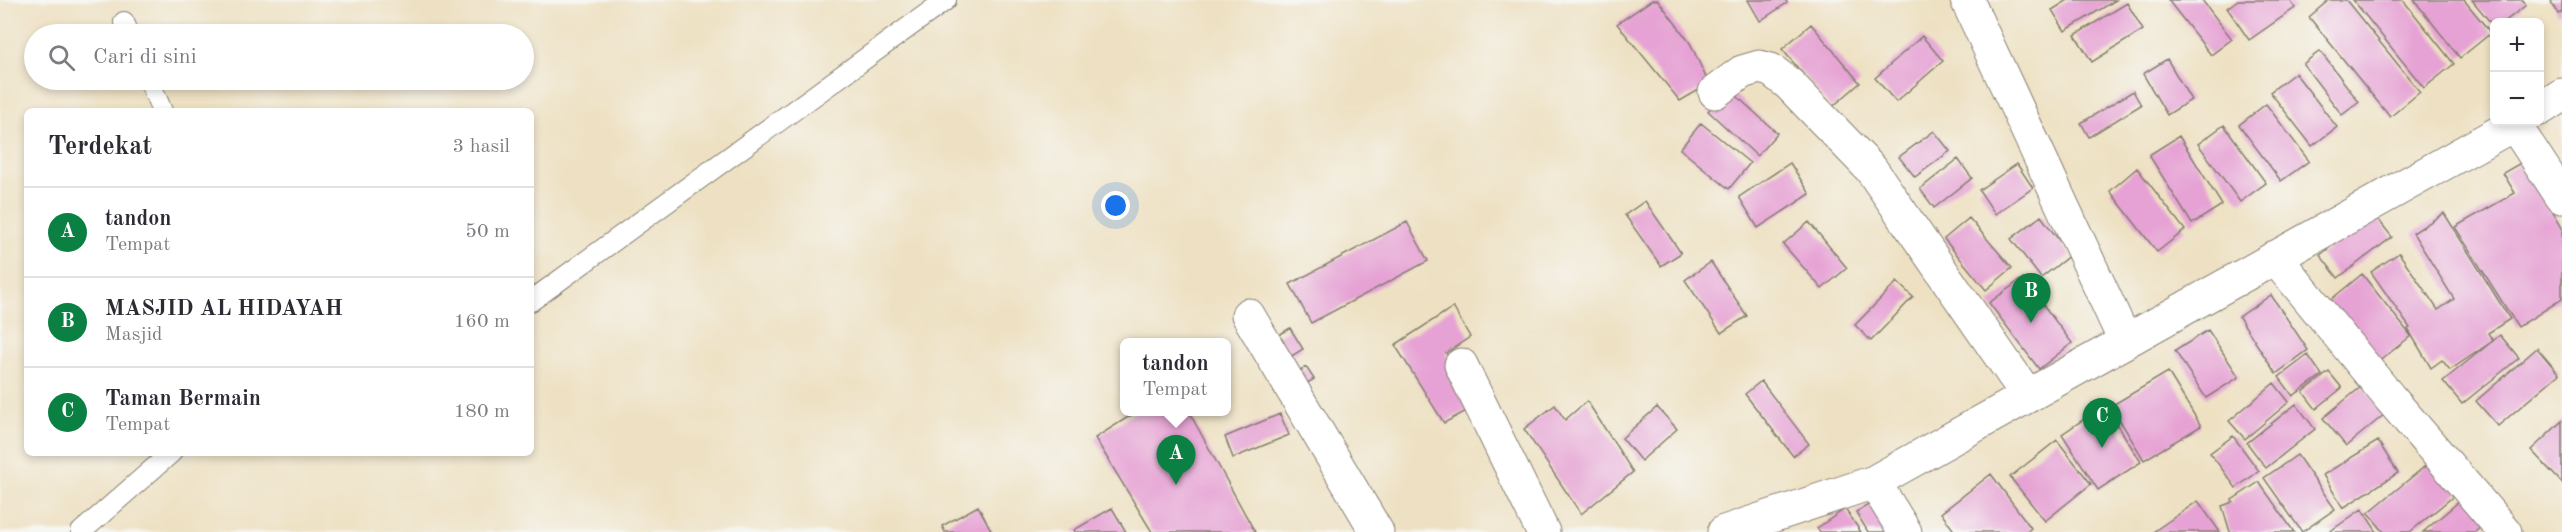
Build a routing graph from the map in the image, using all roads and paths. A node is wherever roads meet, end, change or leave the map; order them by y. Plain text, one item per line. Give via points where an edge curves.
1 (946, 0) edge
2 (1967, 0) edge
3 (153, 90) edge
4 (1715, 92) dead end
5 (2562, 95) edge
6 (2544, 106) edge
7 (161, 108) edge
8 (2510, 126) edge
9 (2528, 126) edge
10 (2562, 197) edge
11 (2275, 257) junction
12 (534, 299) edge
13 (1248, 315) dead end
14 (2125, 341) junction
15 (1461, 365) dead end
16 (2028, 396) junction
17 (168, 456) edge
18 (1874, 482) junction
19 (81, 532) edge
20 (1377, 532) edge
21 (1544, 532) edge
22 (1724, 532) edge
23 (1905, 532) edge
24 (2505, 532) edge

1 - 12 lane
2 - 14 street
3 - 7 lane
4 - 16 street via 1742,72 1759,67 1771,70 1789,84 1871,169
5 - 6 street
8 - 11 street
9 - 10 street
11 - 14 street
11 - 24 street
13 - 20 street
14 - 16 street
15 - 21 street
16 - 18 street
17 - 19 lane
18 - 22 street
18 - 23 street

